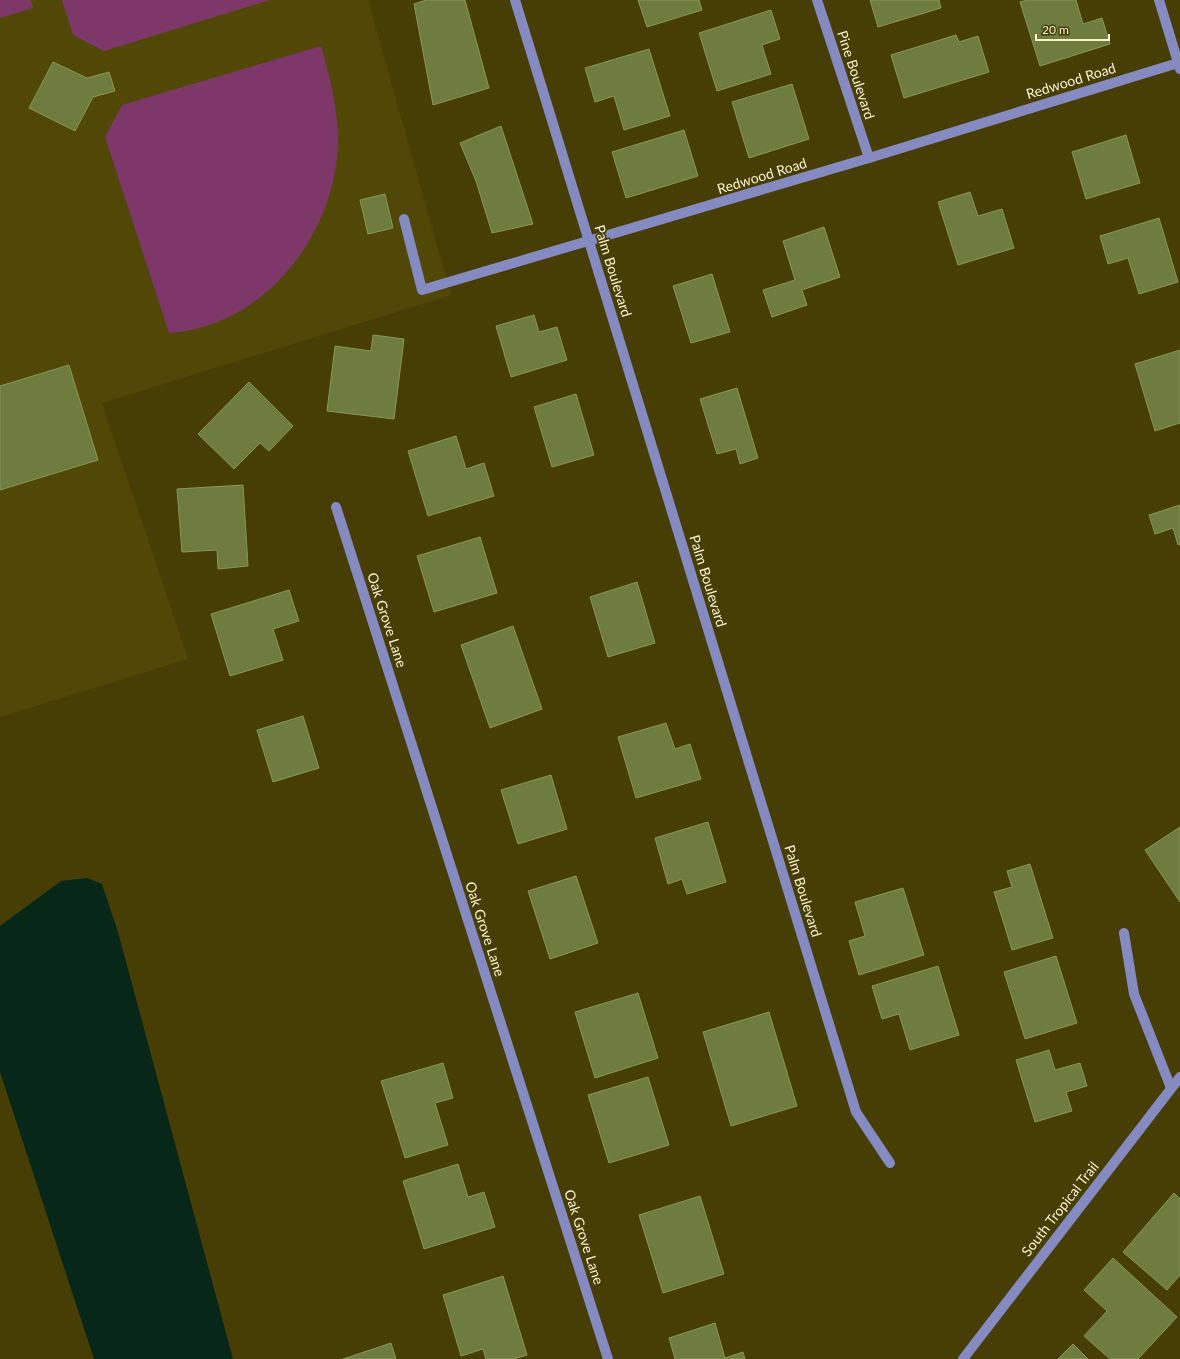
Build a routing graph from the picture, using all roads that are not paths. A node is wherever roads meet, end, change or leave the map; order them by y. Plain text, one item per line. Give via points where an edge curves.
1 (515, 0) edge
2 (817, 0) edge
3 (1159, 0) edge
4 (1179, 66) edge
5 (869, 158) junction
6 (404, 219) dead end
7 (589, 242) junction
8 (336, 507) dead end
9 (1124, 933) dead end
10 (1180, 1077) edge
11 (1171, 1088) junction
12 (890, 1162) dead end
13 (608, 1359) edge
14 (963, 1359) edge

1 - 7 street, Palm Boulevard
2 - 5 street, Pine Boulevard
3 - 4 street
4 - 5 street, Redwood Road
5 - 7 street, Redwood Road
6 - 7 street, Redwood Road via 422,290
7 - 12 street, Palm Boulevard via 856,1112
8 - 13 street, Oak Grove Lane
9 - 11 street via 1134,994
10 - 11 street, South Tropical Trail
11 - 14 street, South Tropical Trail

